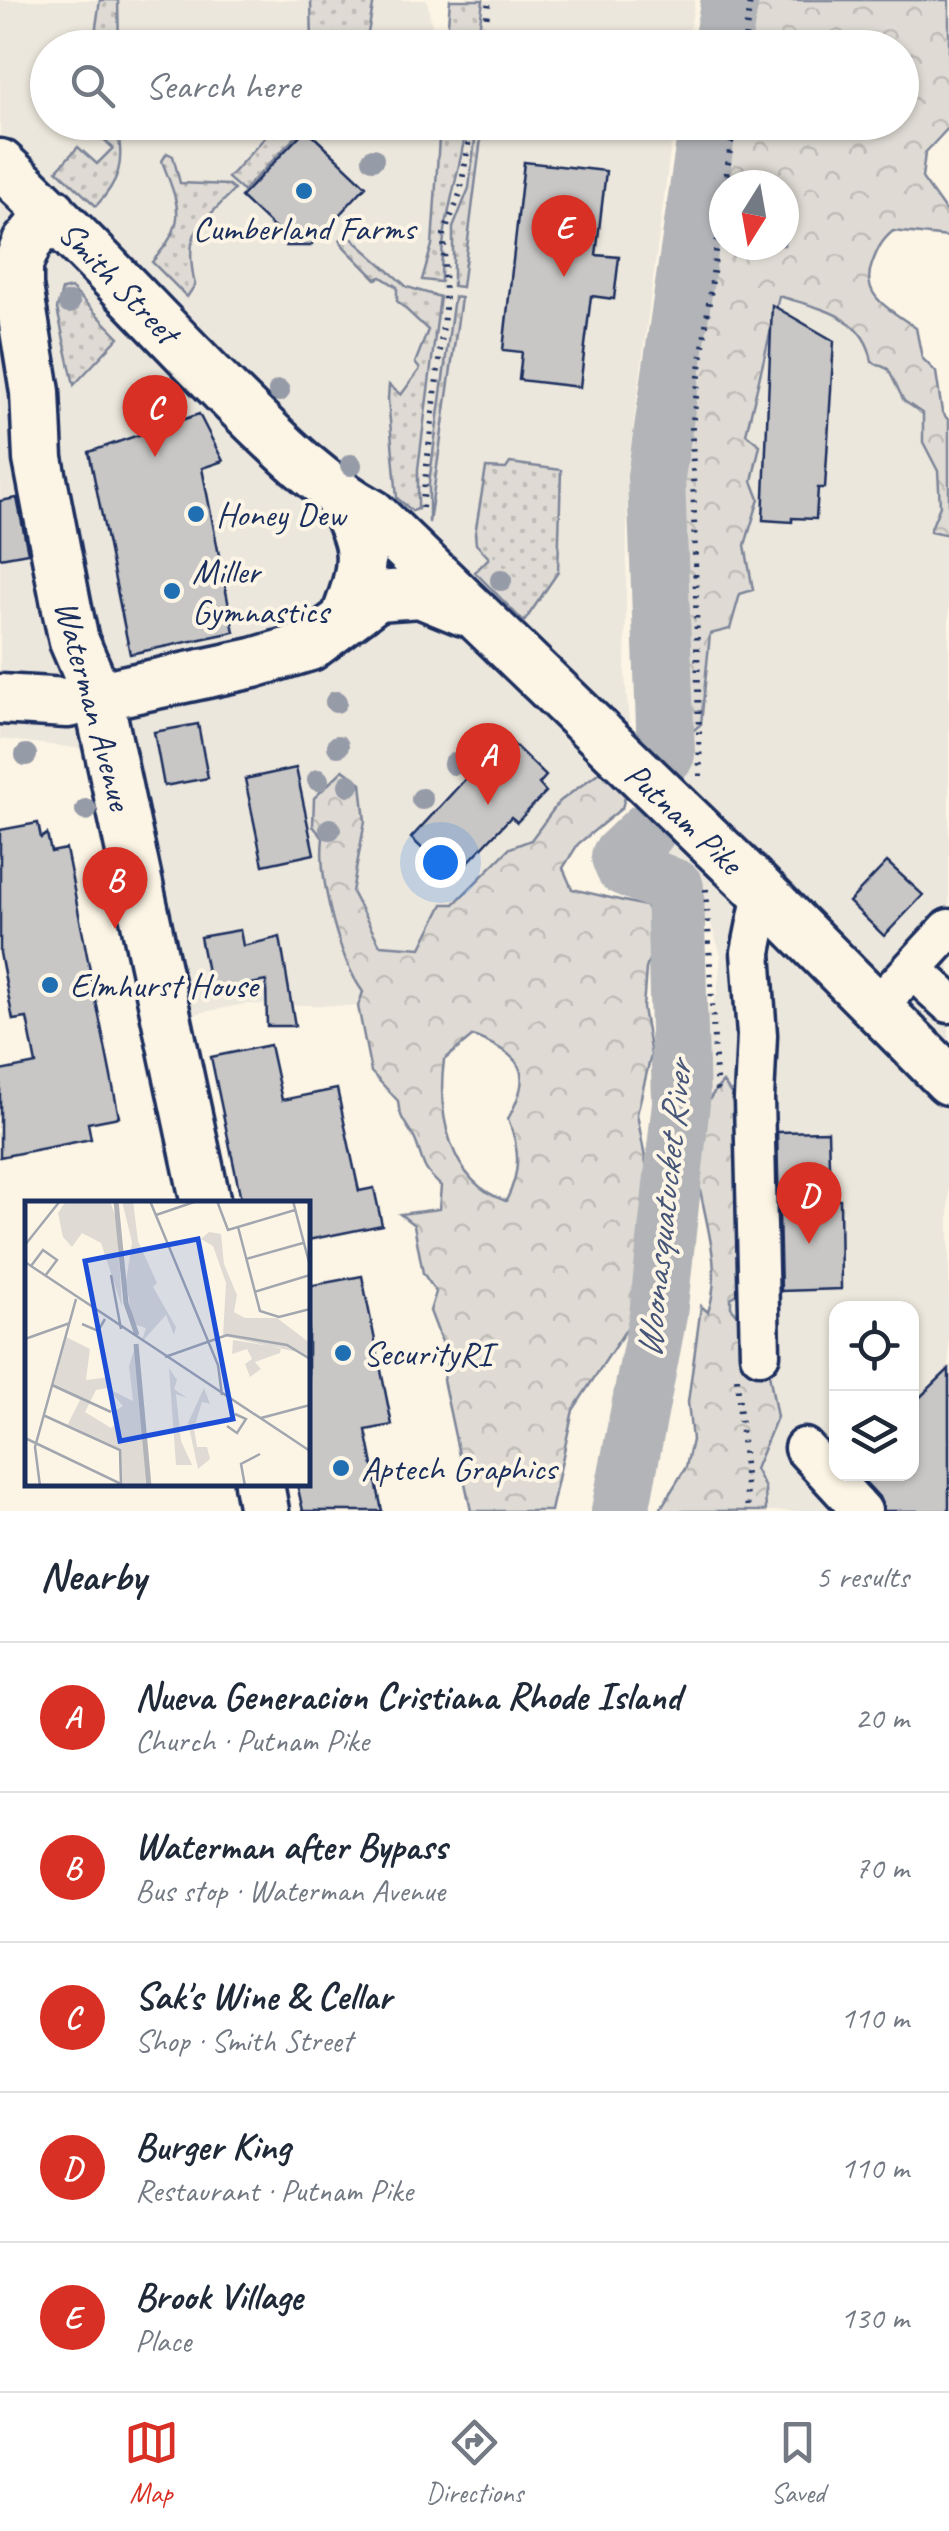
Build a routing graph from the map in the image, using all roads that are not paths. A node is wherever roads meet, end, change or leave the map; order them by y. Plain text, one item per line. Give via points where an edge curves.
1 (0, 164) edge
2 (52, 212) junction
3 (338, 496) junction
4 (419, 540) junction
5 (361, 606) junction
6 (472, 614) junction
7 (98, 697) junction
8 (0, 698) edge
9 (763, 892) junction
10 (949, 929) edge
11 (912, 969) junction
12 (949, 1003) edge
13 (877, 1006) junction
14 (949, 1080) edge
15 (205, 1201) edge
16 (760, 1354) dead end
17 (804, 1448) dead end
18 (259, 1486) edge
19 (264, 1511) edge
20 (862, 1511) edge

1 - 2 main road, Smith Street
2 - 3 main road, Smith Street
2 - 7 main road, Waterman Avenue via 27,243 18,286 38,459 67,609
3 - 4 main road, Smith Street
3 - 5 main road via 362,538
4 - 5 main road
4 - 6 main road, Putnam Pike
5 - 6 main road via 420,594
5 - 7 main road via 310,646
6 - 9 main road, Putnam Pike
7 - 8 main road via 67,703
7 - 15 main road, Waterman Avenue
9 - 13 main road, Putnam Pike
9 - 16 lane via 751,952
10 - 11 lane
11 - 12 lane
11 - 13 lane
13 - 14 main road, Putnam Pike
17 - 20 lane
18 - 19 main road

